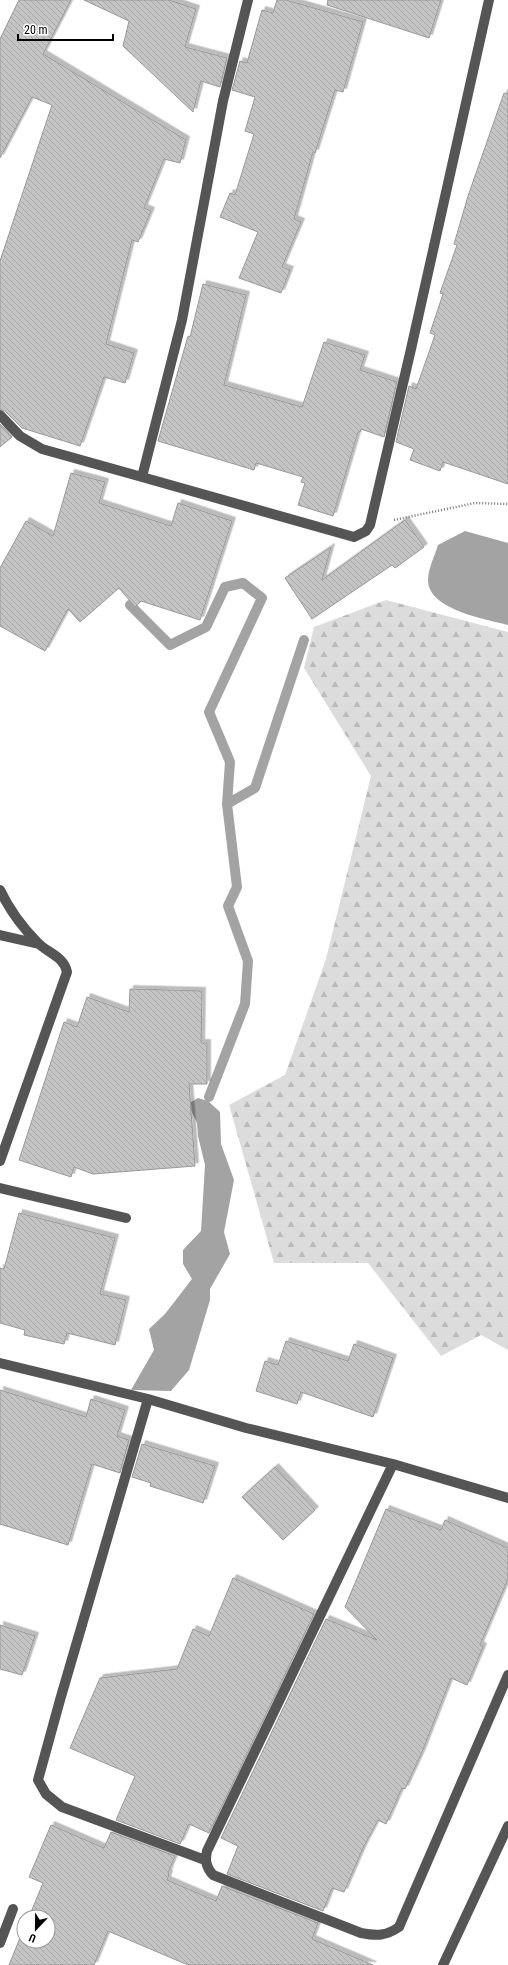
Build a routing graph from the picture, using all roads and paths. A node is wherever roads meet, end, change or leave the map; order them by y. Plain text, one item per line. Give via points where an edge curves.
1 (248, 0) edge
2 (489, 0) edge
3 (0, 415) edge
4 (142, 477) junction
5 (508, 504) edge
6 (370, 525) junction
7 (0, 890) edge
8 (0, 935) edge
9 (38, 944) junction
10 (0, 1161) edge
11 (0, 1188) edge
12 (126, 1218) dead end
13 (0, 1363) edge
14 (148, 1399) junction
15 (393, 1464) junction
16 (508, 1498) edge
17 (508, 1676) edge
18 (508, 1826) edge
19 (205, 1860) junction
20 (13, 1909) dead end
21 (0, 1943) edge
22 (443, 1965) edge

1 - 4 street via 223,101 182,320
2 - 6 street
3 - 4 street via 20,436 42,448
4 - 6 street via 354,537 366,531
5 - 6 path via 475,503
7 - 9 street via 10,911
8 - 9 street
9 - 10 street via 61,960 67,972
11 - 12 street
13 - 14 street
14 - 15 street via 246,1428
14 - 19 street via 38,1780 46,1794 62,1807
15 - 16 street
15 - 19 street
17 - 19 street via 399,1927 389,1934 377,1936 361,1933 213,1875
18 - 22 street
20 - 21 street

